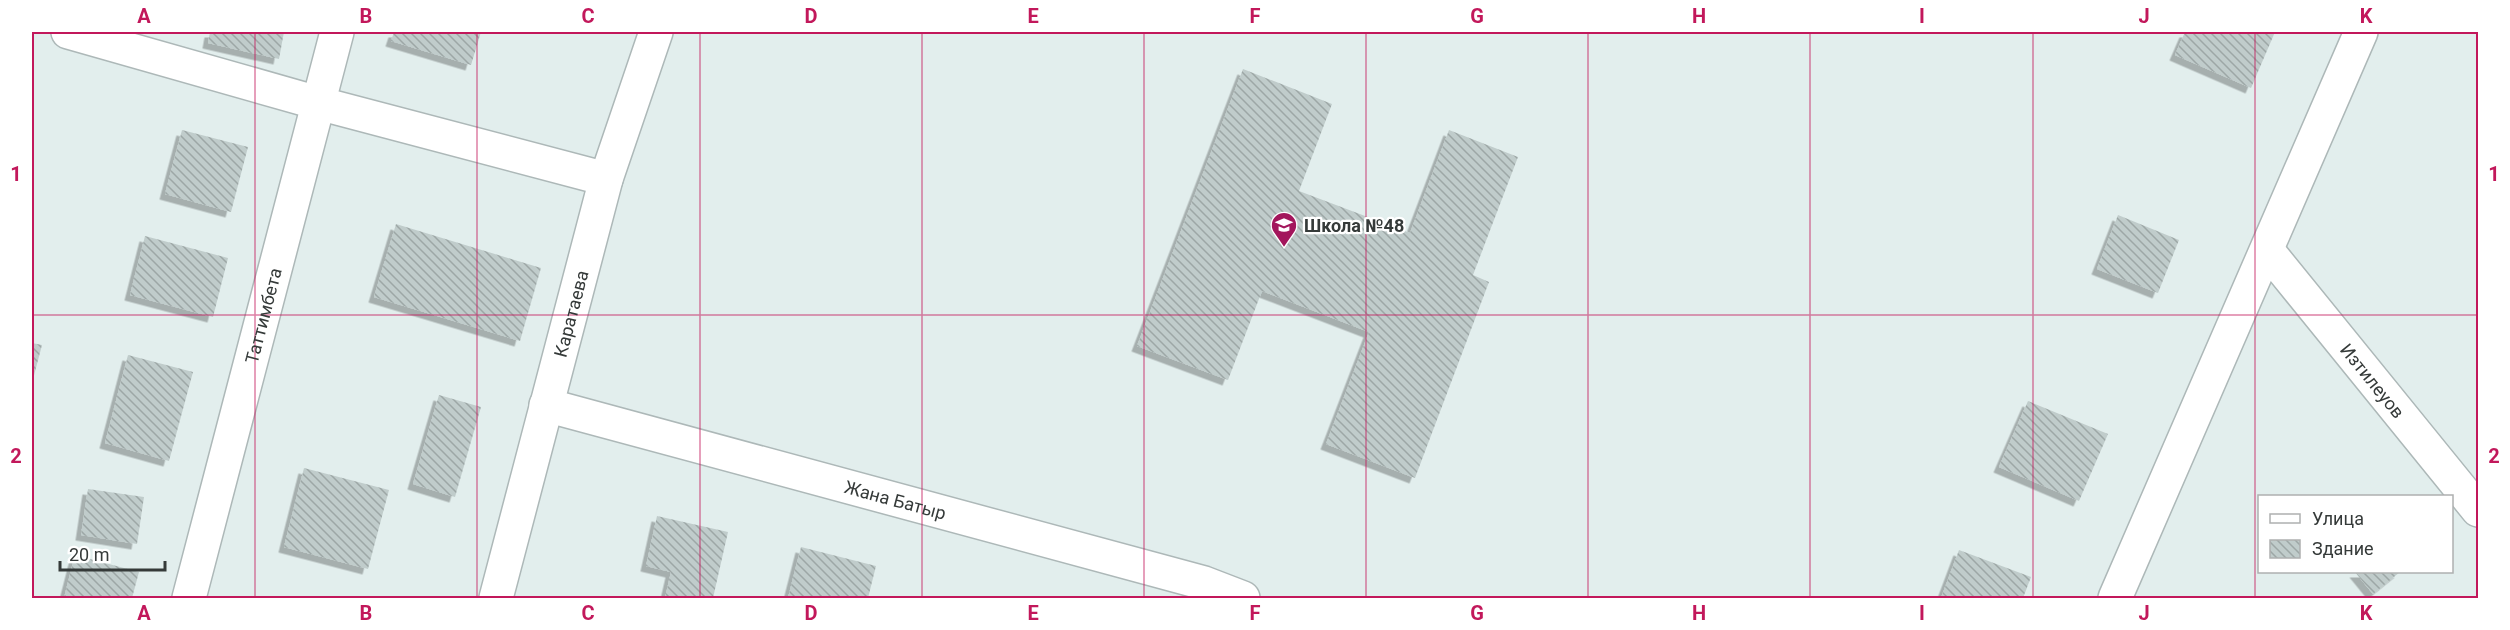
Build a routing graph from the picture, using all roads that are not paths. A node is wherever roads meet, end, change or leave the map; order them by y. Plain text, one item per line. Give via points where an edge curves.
1 (68, 32) edge
2 (337, 32) edge
3 (657, 32) edge
4 (2361, 32) edge
5 (318, 103) junction
6 (606, 179) junction
7 (2267, 250) junction
8 (546, 405) junction
9 (2478, 510) edge
10 (189, 598) edge
11 (496, 598) edge
12 (1243, 598) edge
13 (2115, 598) edge

1 - 5 street
2 - 5 street, Таттимбета
3 - 6 street, Каратаева
4 - 7 street
5 - 6 street
5 - 10 street, Таттимбета
6 - 8 street, Каратаева
7 - 9 street, Изтилеуов
7 - 13 street
8 - 11 street, Каратаева
8 - 12 street, Жана Батыр via 1204,583

